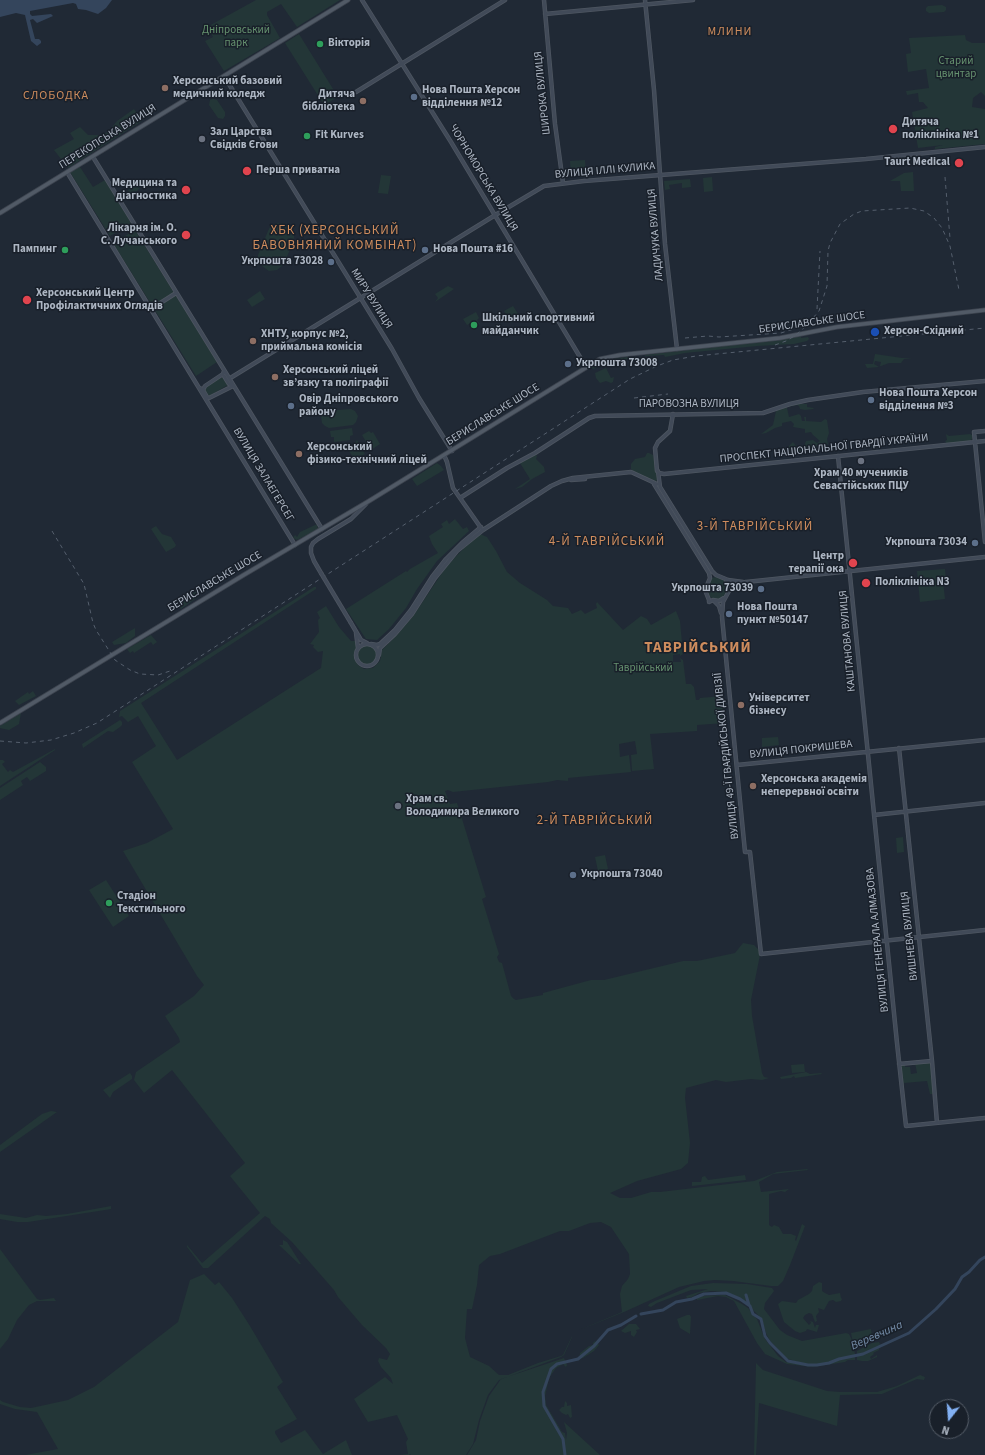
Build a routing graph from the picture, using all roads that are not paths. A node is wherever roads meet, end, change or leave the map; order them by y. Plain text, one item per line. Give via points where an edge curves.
1 (348, 0) edge
2 (362, 0) edge
3 (505, 0) edge
4 (544, 0) edge
5 (645, 0) edge
6 (693, 0) edge
7 (645, 4) junction
8 (545, 14) junction
9 (402, 65) junction
10 (224, 76) junction
11 (356, 92) dead end
12 (985, 148) edge
13 (93, 157) junction
14 (67, 172) junction
15 (660, 176) junction
16 (563, 183) junction
17 (0, 214) edge
18 (494, 216) junction
19 (176, 293) junction
20 (360, 298) junction
21 (151, 309) junction
22 (985, 310) edge
23 (677, 349) junction
24 (586, 367) junction
25 (194, 379) junction
26 (227, 380) junction
27 (985, 381) edge
28 (205, 386) junction
29 (233, 386) junction
30 (201, 390) junction
31 (214, 396) junction
32 (215, 414) junction
33 (673, 414) junction
34 (985, 431) edge
35 (985, 441) edge
36 (974, 442) junction
37 (452, 450) junction
38 (444, 455) junction
39 (838, 456) junction
40 (657, 470) junction
41 (664, 474) junction
42 (658, 483) junction
43 (460, 498) junction
44 (369, 501) junction
45 (333, 522) junction
46 (337, 528) junction
47 (482, 528) junction
48 (322, 529) junction
49 (682, 529) junction
50 (694, 542) junction
51 (985, 542) edge
52 (294, 545) junction
53 (985, 557) edge
54 (701, 558) junction
55 (850, 571) junction
56 (711, 572) junction
57 (722, 577) junction
58 (709, 580) junction
59 (746, 582) junction
60 (729, 590) junction
61 (725, 597) junction
62 (712, 600) junction
63 (722, 617) junction
64 (355, 631) junction
65 (369, 644) junction
66 (358, 648) junction
67 (379, 655) junction
68 (0, 723) edge
69 (985, 740) edge
70 (899, 748) junction
71 (867, 751) junction
72 (737, 765) junction
73 (985, 803) edge
74 (906, 812) junction
75 (874, 815) junction
76 (985, 930) edge
77 (919, 937) junction
78 (886, 940) junction
79 (932, 1061) junction
80 (899, 1064) junction
81 (985, 1118) edge
82 (937, 1123) junction

1 - 10 main road, ПЕРЕКОПСЬКА ВУЛИЦЯ
2 - 9 street, ЧОРНОМОРСЬКА ВУЛИЦЯ
3 - 9 street
4 - 8 street, ШИРОКА ВУЛИЦЯ
5 - 7 street, ЛАДИЧУКА ВУЛИЦЯ
6 - 7 street
7 - 8 street
7 - 15 street, ЛАДИЧУКА ВУЛИЦЯ
8 - 16 street, ШИРОКА ВУЛИЦЯ via 554,124
9 - 11 street
9 - 18 street, ЧОРНОМОРСЬКА ВУЛИЦЯ
10 - 13 main road, ПЕРЕКОПСЬКА ВУЛИЦЯ
10 - 20 street, МИРУ ВУЛИЦЯ
12 - 15 street, ВУЛИЦЯ ІЛЛІ КУЛИКА
13 - 14 main road, ПЕРЕКОПСЬКА ВУЛИЦЯ
13 - 19 street
14 - 17 main road, ПЕРЕКОПСЬКА ВУЛИЦЯ
14 - 21 street
15 - 16 street, ВУЛИЦЯ ІЛЛІ КУЛИКА
15 - 23 street, ЛАДИЧУКА ВУЛИЦЯ
16 - 18 street, ВУЛИЦЯ ІЛЛІ КУЛИКА via 539,189
18 - 20 street, ВУЛИЦЯ ІЛЛІ КУЛИКА
18 - 24 street, ЧОРНОМОРСЬКА ВУЛИЦЯ
19 - 21 street
19 - 26 street
20 - 26 street, ВУЛИЦЯ ІЛЛІ КУЛИКА
20 - 37 street, МИРУ ВУЛИЦЯ
21 - 25 street
22 - 23 main road, БЕРИСЛАВСЬКЕ ШОСЕ via 837,327 780,338
23 - 24 main road, БЕРИСЛАВСЬКЕ ШОСЕ via 607,357
24 - 37 main road, БЕРИСЛАВСЬКЕ ШОСЕ
25 - 28 street via 200,386
25 - 30 street, ВУЛИЦЯ ЗАЛАЕГЕРСЕГ
26 - 28 street
26 - 29 street, ВУЛИЦЯ ЗАЛАЕГЕРСЕГ
26 - 29 street
26 - 31 street
27 - 33 street, ПАРОВОЗНА ВУЛИЦЯ via 863,392 808,400 763,413
28 - 30 street
29 - 48 street, ВУЛИЦЯ ЗАЛАЕГЕРСЕГ
30 - 31 street via 207,397
30 - 32 street, ВУЛИЦЯ ЗАЛАЕГЕРСЕГ
31 - 32 street via 210,403
32 - 52 street, ВУЛИЦЯ ЗАЛАЕГЕРСЕГ
33 - 40 street via 670,431 654,448
33 - 43 street, ПАРОВОЗНА ВУЛИЦЯ via 604,414 589,418
34 - 36 street via 974,432
35 - 36 street, ПРОСПЕКТ НАЦІОНАЛЬНОЇ ГВАРДІЇ УКРАЇНИ
36 - 39 street, ПРОСПЕКТ НАЦІОНАЛЬНОЇ ГВАРДІЇ УКРАЇНИ
36 - 51 street
37 - 38 main road, БЕРИСЛАВСЬКЕ ШОСЕ
38 - 43 street via 453,488
38 - 44 main road, БЕРИСЛАВСЬКЕ ШОСЕ
39 - 41 street, ПРОСПЕКТ НАЦІОНАЛЬНОЇ ГВАРДІЇ УКРАЇНИ
39 - 55 street, КАШТАНОВА ВУЛИЦЯ
40 - 41 street
40 - 42 street
41 - 42 street
42 - 47 street via 631,472 566,479
42 - 49 street
42 - 50 street
43 - 47 street
44 - 45 main road, БЕРИСЛАВСЬКЕ ШОСЕ
44 - 46 street via 351,519
45 - 46 street
45 - 48 main road, БЕРИСЛАВСЬКЕ ШОСЕ
46 - 64 street, bridge via 315,541 311,553 316,566
47 - 65 street via 446,559 395,630 380,644
47 - 67 street via 446,563 412,614 380,648
48 - 52 main road, БЕРИСЛАВСЬКЕ ШОСЕ
49 - 50 street
49 - 54 street
50 - 54 street
50 - 56 street
52 - 68 main road, БЕРИСЛАВСЬКЕ ШОСЕ
53 - 55 street
54 - 56 street
55 - 59 street
55 - 71 street, КАШТАНОВА ВУЛИЦЯ
56 - 57 street
56 - 58 street
57 - 58 street
57 - 59 street
57 - 60 street via 728,582
58 - 62 street via 705,592 709,602
59 - 60 street
60 - 61 street
61 - 62 street via 719,601
61 - 63 street
62 - 63 street via 719,606
63 - 72 street, ВУЛИЦЯ 49-Ї ГВАРДІЙСЬКОЇ ДИВІЗІЇ
64 - 65 street via 362,641
64 - 66 street
65 - 66 street
65 - 67 street via 377,648
66 - 67 street via 357,658 365,666 376,662
69 - 70 street, ВУЛИЦЯ ПОКРИШЕВА
70 - 71 street, ВУЛИЦЯ ПОКРИШЕВА
70 - 74 street, ВИШНЕВА ВУЛИЦЯ
71 - 72 street, ВУЛИЦЯ ПОКРИШЕВА
71 - 75 street, ВУЛИЦЯ ГЕНЕРАЛА АЛМАЗОВА
72 - 78 street, ВУЛИЦЯ 49-Ї ГВАРДІЙСЬКОЇ ДИВІЗІЇ via 745,852 750,852 761,954
73 - 74 street
74 - 75 street
74 - 77 street, ВИШНЕВА ВУЛИЦЯ
75 - 78 street, ВУЛИЦЯ ГЕНЕРАЛА АЛМАЗОВА
76 - 77 street
77 - 78 street
77 - 79 street, ВИШНЕВА ВУЛИЦЯ
78 - 80 street, ВУЛИЦЯ ГЕНЕРАЛА АЛМАЗОВА
79 - 80 street
79 - 82 street, ВИШНЕВА ВУЛИЦЯ
80 - 82 street, ВУЛИЦЯ ГЕНЕРАЛА АЛМАЗОВА via 906,1126
81 - 82 street

